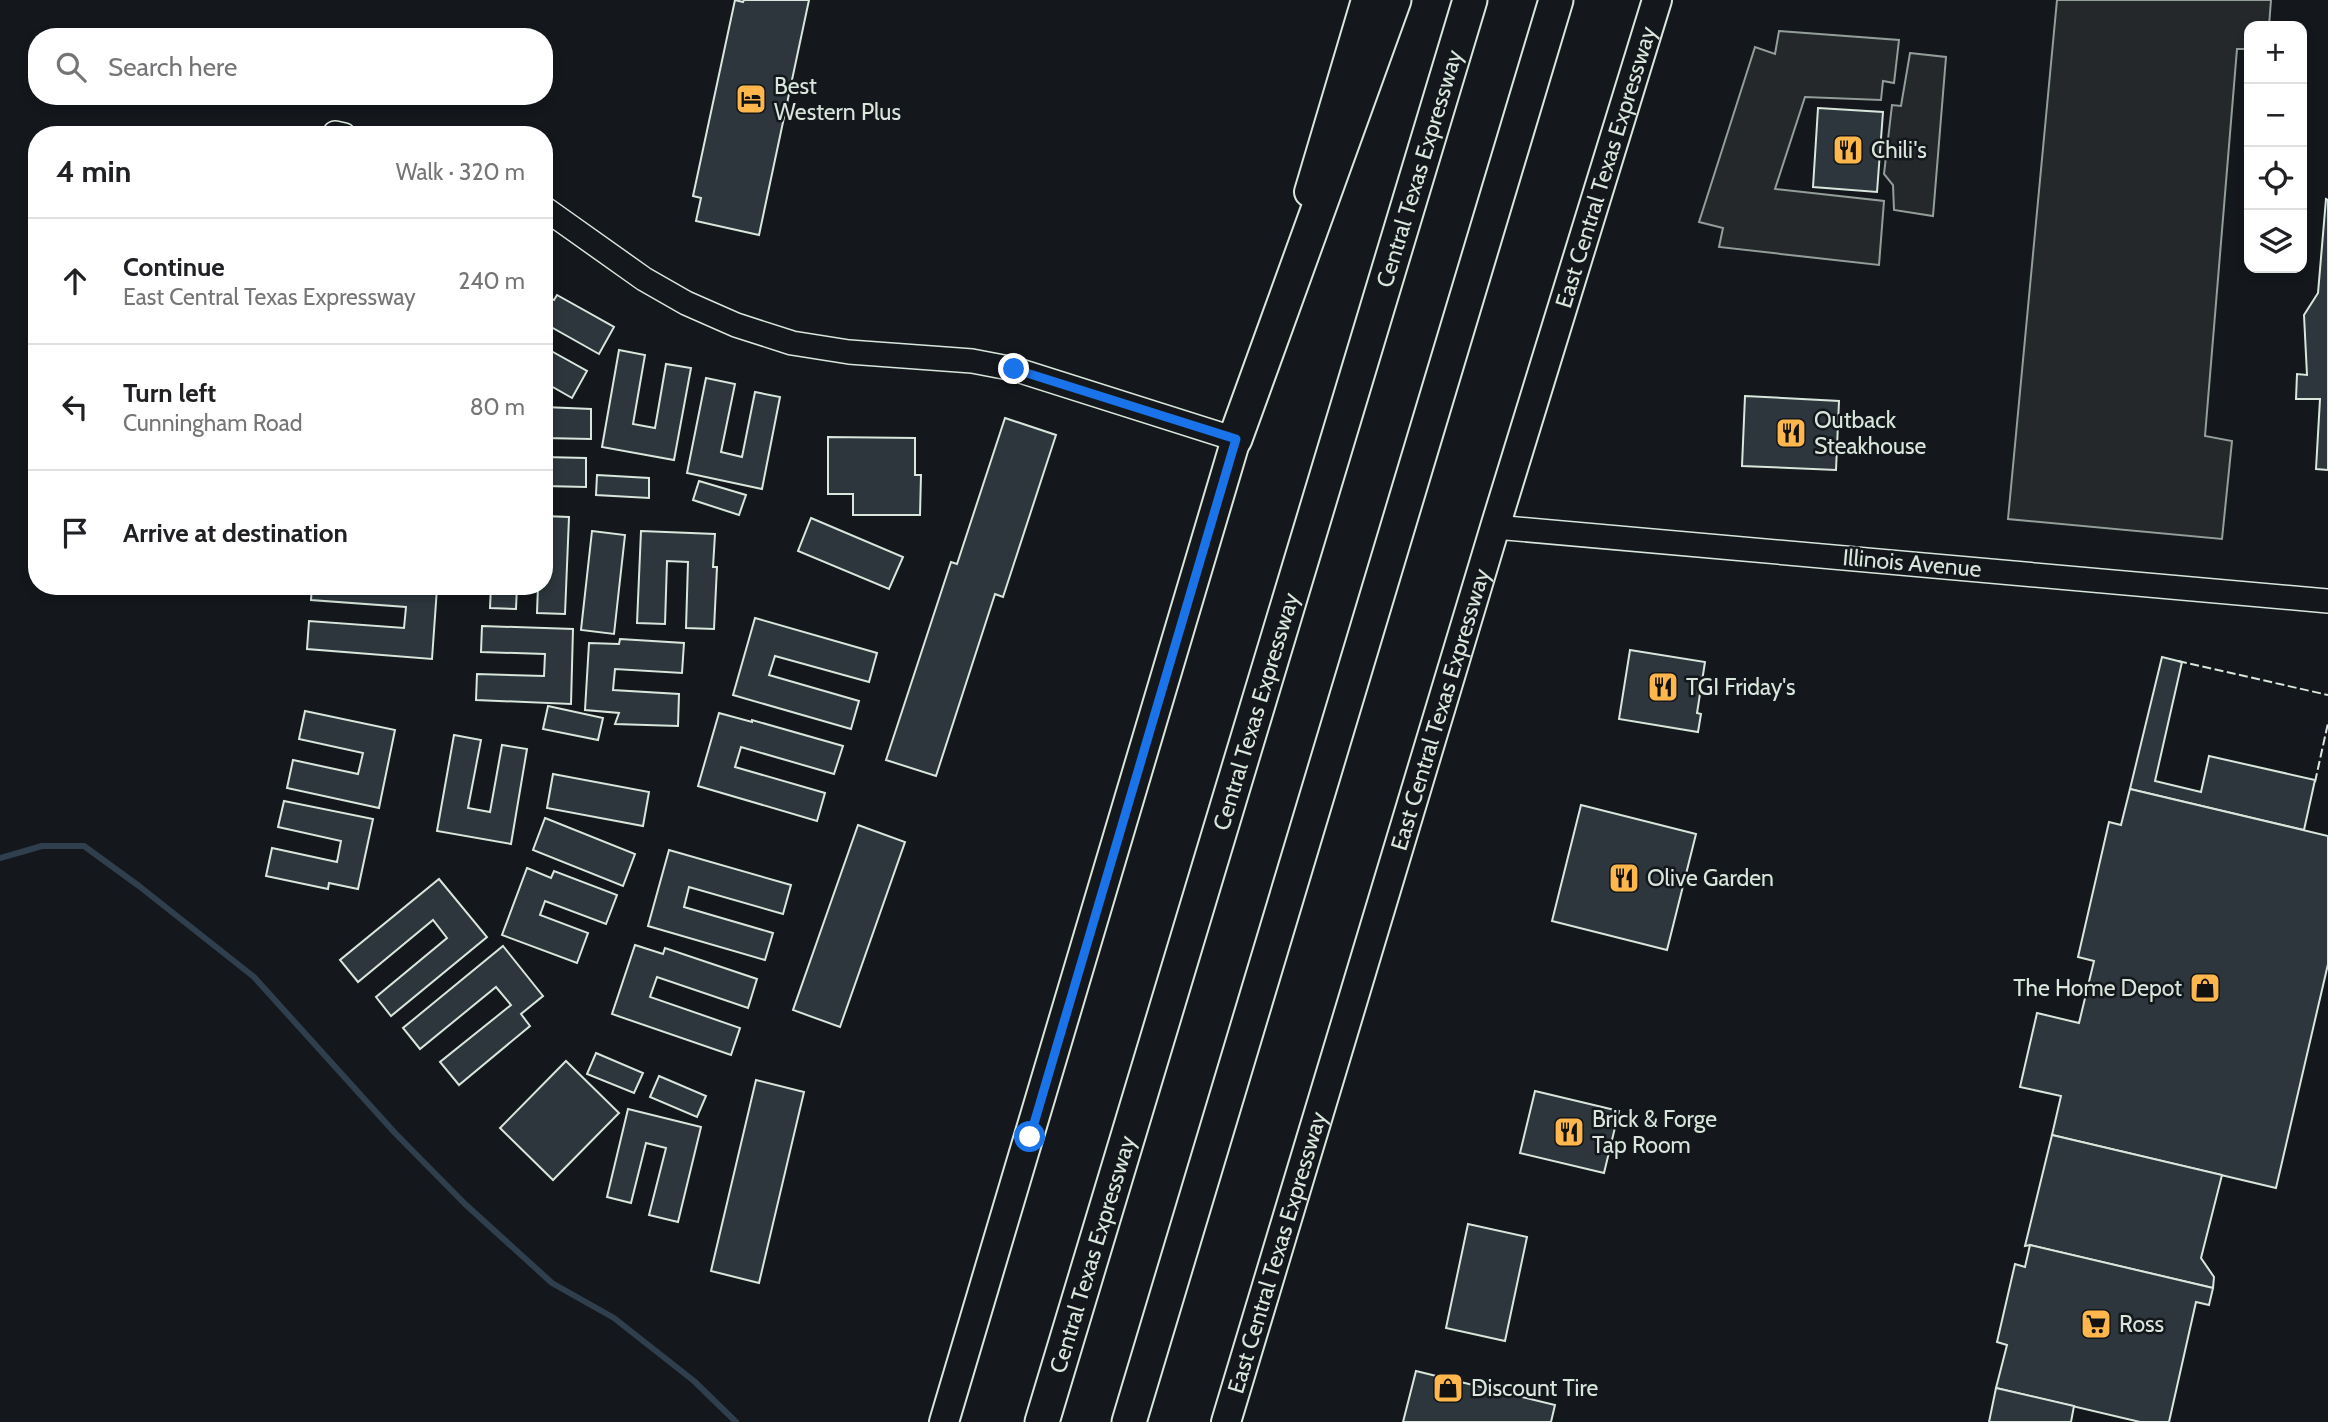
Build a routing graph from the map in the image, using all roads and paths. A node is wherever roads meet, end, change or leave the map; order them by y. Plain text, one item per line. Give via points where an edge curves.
1 (1366, 0) edge
2 (1394, 0) edge
3 (1470, 0) edge
4 (1556, 0) edge
5 (1657, 0) edge
6 (553, 214) edge
7 (1236, 439) junction
8 (1495, 527) junction
9 (2328, 601) edge
10 (944, 1422) edge
11 (1042, 1422) edge
12 (1129, 1422) edge
13 (1226, 1422) edge

1 - 7 main road
2 - 7 highway
3 - 11 highway, Central Texas Expressway
4 - 12 highway
5 - 8 main road, East Central Texas Expressway
6 - 7 street via 645,279 736,325 792,343 1014,369
7 - 10 main road
8 - 9 street, Illinois Avenue
8 - 13 main road, East Central Texas Expressway

